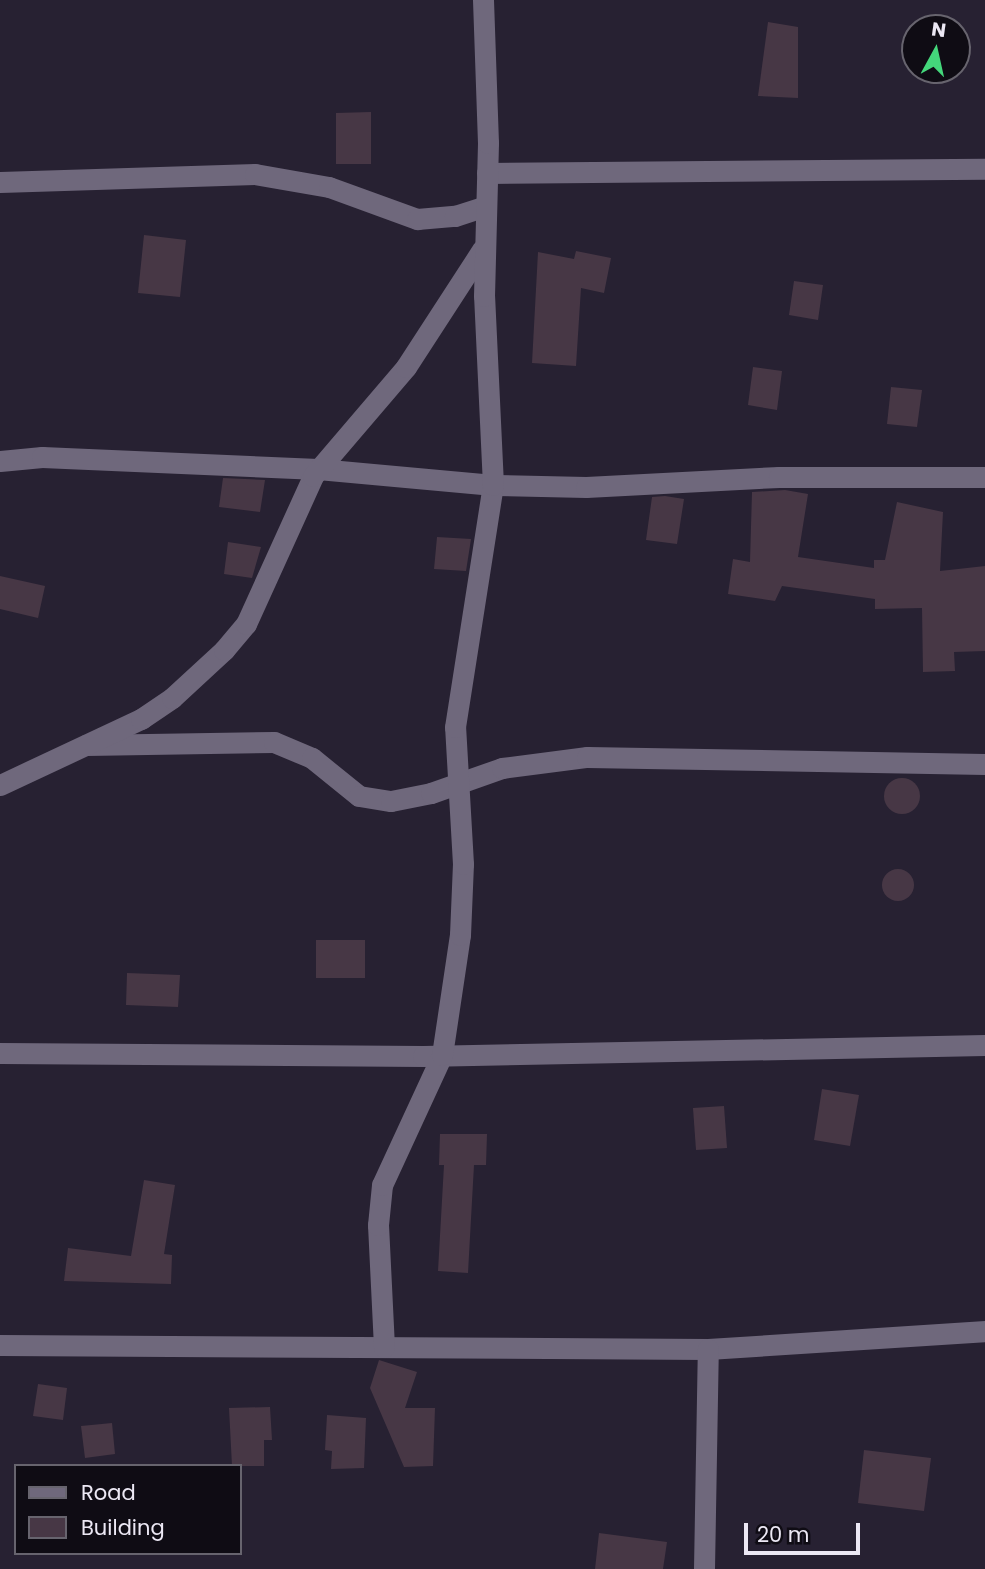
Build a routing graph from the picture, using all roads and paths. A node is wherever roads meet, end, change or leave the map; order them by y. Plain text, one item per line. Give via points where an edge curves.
1 (483, 0) edge
2 (985, 169) edge
3 (487, 173) junction
4 (0, 182) edge
5 (485, 206) junction
6 (484, 245) junction
7 (0, 461) edge
8 (318, 469) junction
9 (985, 477) edge
10 (493, 485) junction
11 (86, 745) junction
12 (985, 764) edge
13 (457, 780) junction
14 (2, 783) edge
15 (985, 1045) edge
16 (0, 1053) edge
17 (442, 1055) junction
18 (985, 1331) edge
19 (0, 1345) edge
20 (384, 1347) junction
21 (708, 1349) junction
22 (704, 1569) edge

1 - 3 street
2 - 3 street
3 - 5 street
4 - 5 street via 255,174 329,187 417,219 455,216
5 - 6 street
6 - 8 street via 439,322 406,367
6 - 10 street
7 - 8 street via 42,457
8 - 10 street
8 - 11 street via 246,624 172,698 141,719
9 - 10 street via 800,476 655,486
10 - 13 street via 458,703
11 - 13 street via 274,742 312,758 342,786 375,800 431,793
11 - 14 street
12 - 13 street via 587,757 544,760
13 - 17 street via 463,864 460,935
15 - 17 street
16 - 17 street
17 - 20 street via 382,1185 378,1225
18 - 21 street
19 - 20 street
20 - 21 street
21 - 22 street

